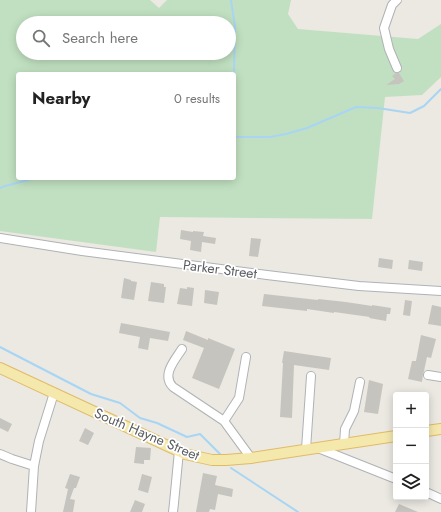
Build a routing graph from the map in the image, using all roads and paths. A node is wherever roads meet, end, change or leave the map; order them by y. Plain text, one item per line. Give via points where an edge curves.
1 (397, 0) edge
2 (397, 68) dead end
3 (0, 238) edge
4 (441, 291) edge
5 (182, 349) dead end
6 (246, 357) dead end
7 (0, 368) edge
8 (428, 375) dead end
9 (312, 376) dead end
10 (441, 377) edge
11 (360, 382) dead end
12 (54, 393) junction
13 (224, 421) junction
14 (441, 429) edge
15 (429, 431) edge
16 (393, 436) edge
17 (344, 444) junction
18 (318, 448) junction
19 (306, 449) junction
20 (179, 451) junction
21 (0, 454) edge
22 (250, 458) junction
23 (34, 466) junction
24 (393, 478) edge
25 (429, 493) edge
26 (441, 499) edge
27 (31, 512) edge
28 (173, 512) edge

1 - 2 street via 392,5 384,28
3 - 4 street, Parker Street via 358,286
5 - 13 street via 169,371 167,377 170,384
6 - 13 street via 239,398
7 - 12 main road, South Hayne Street
8 - 10 street
9 - 19 street
11 - 17 street
12 - 20 main road, South Hayne Street
12 - 23 street via 38,441
13 - 22 street
14 - 15 main road
16 - 17 main road, South Hayne Street
17 - 18 main road, South Hayne Street
18 - 19 main road, South Hayne Street
18 - 24 street
19 - 22 main road, South Hayne Street
20 - 22 main road, South Hayne Street via 212,460
20 - 28 street
21 - 23 street
23 - 27 street
25 - 26 street

